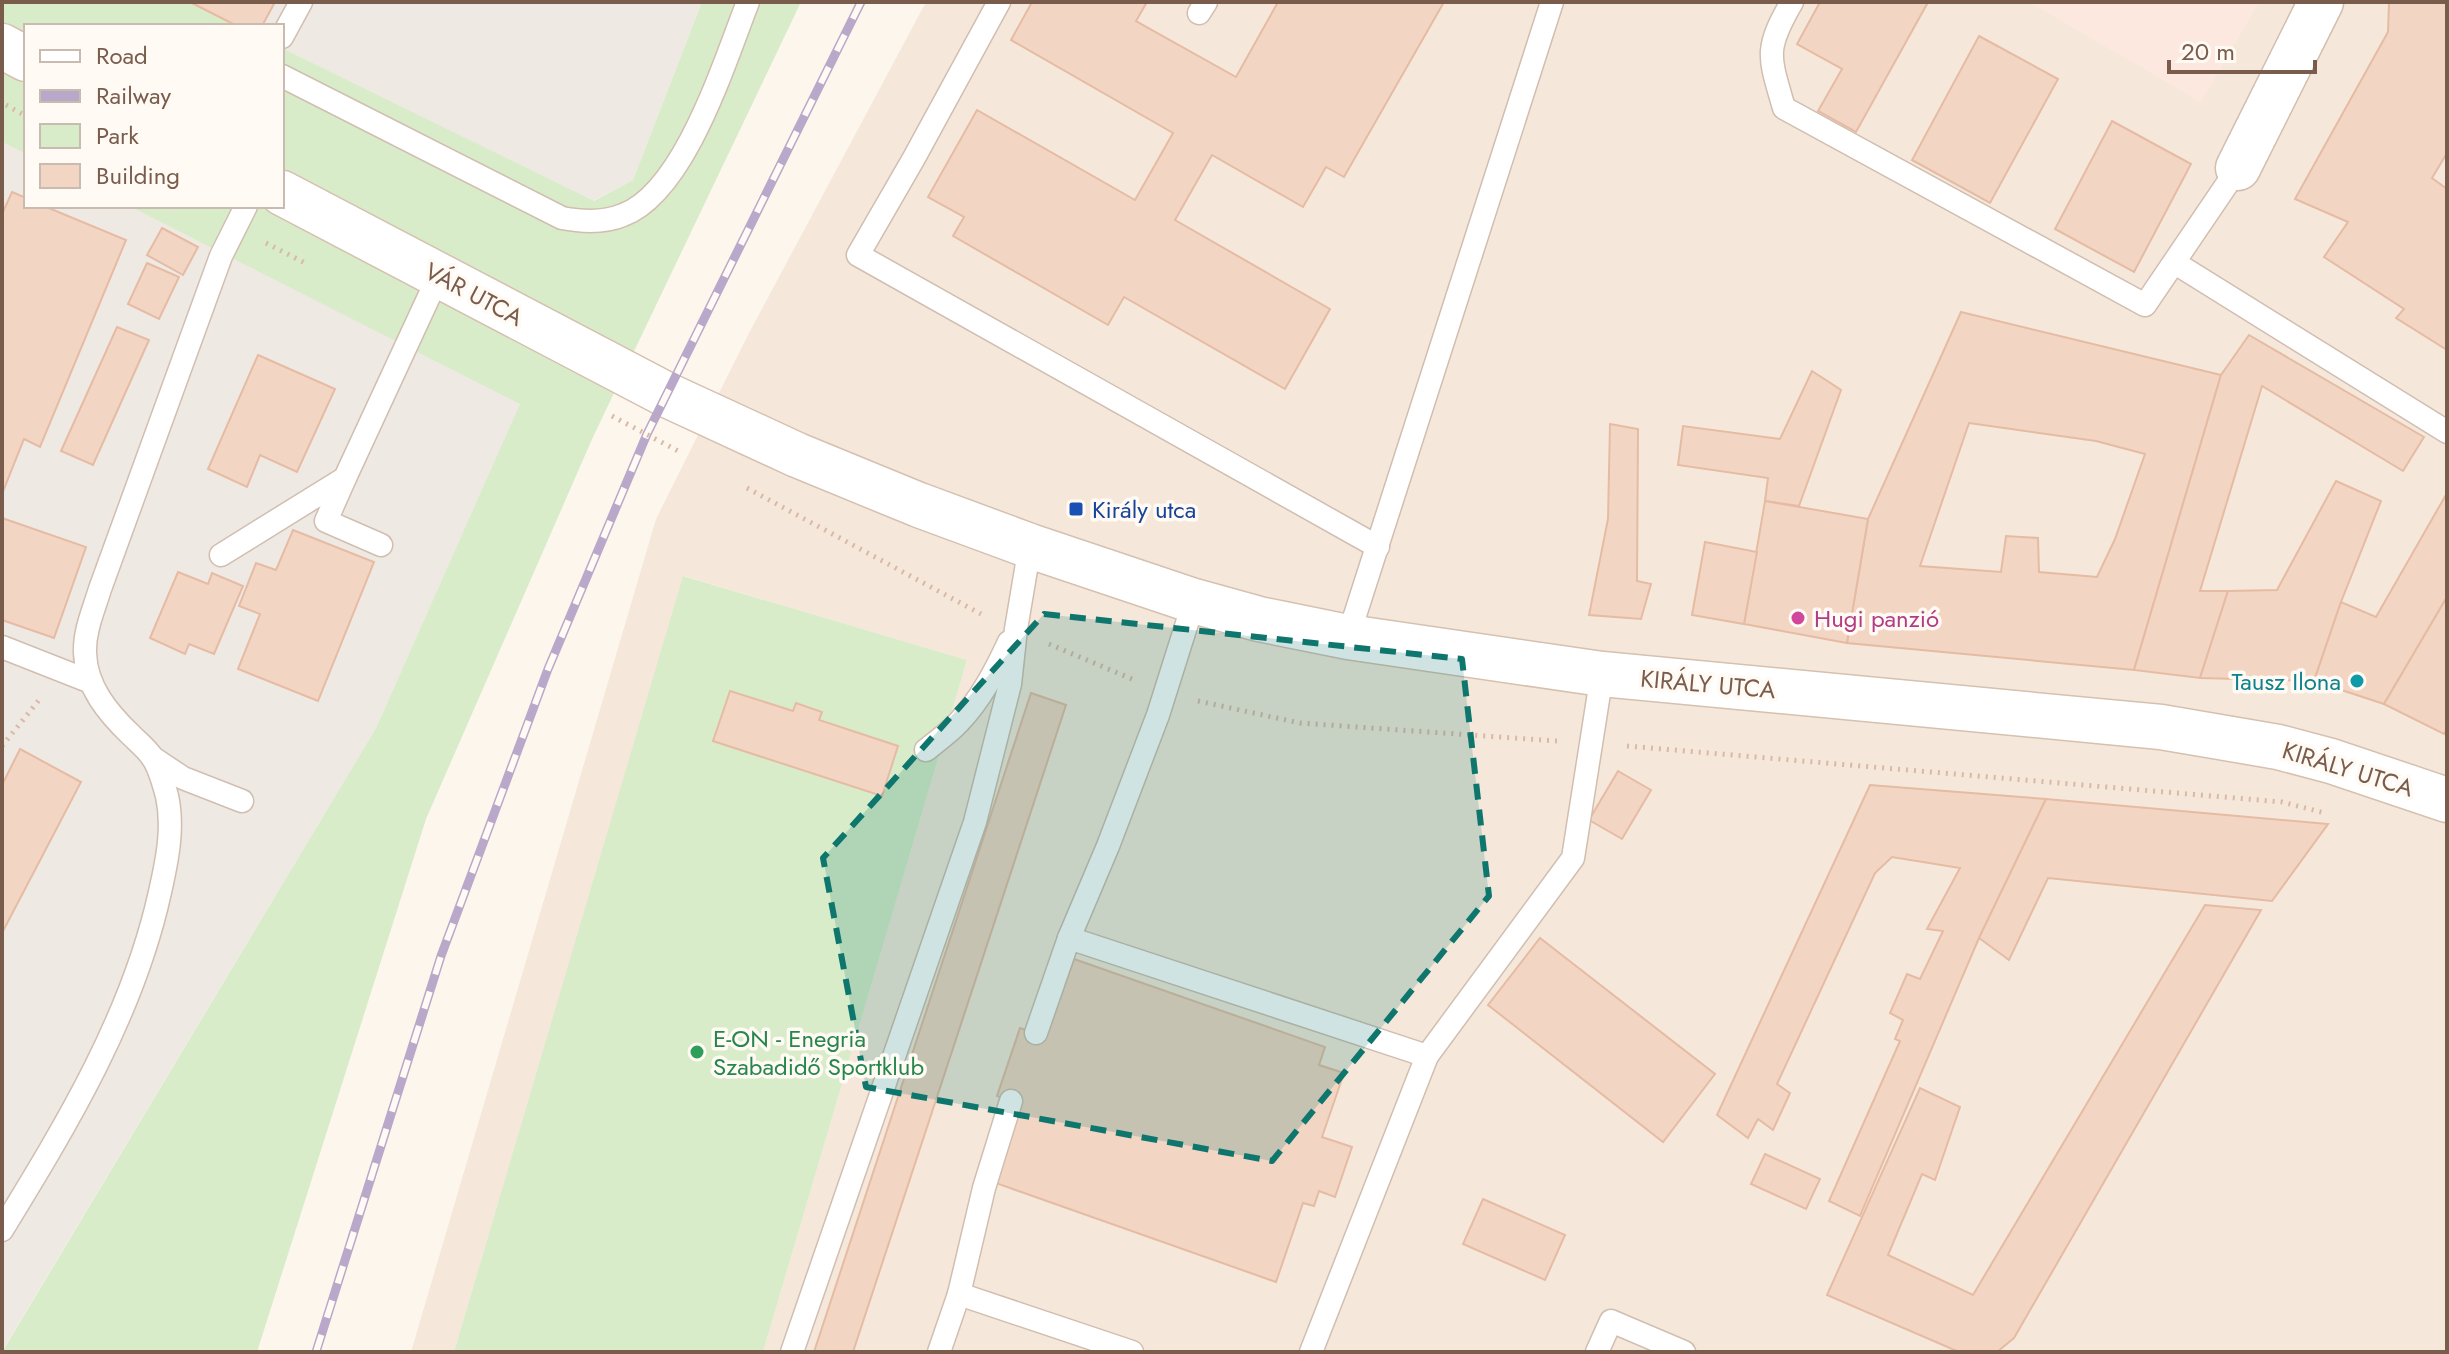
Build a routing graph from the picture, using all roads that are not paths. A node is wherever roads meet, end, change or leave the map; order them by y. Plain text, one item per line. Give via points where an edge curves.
1 (301, 2) edge
2 (748, 2) edge
3 (999, 2) edge
4 (1552, 2) edge
5 (1792, 2) edge
6 (2321, 2) edge
7 (284, 33) edge
8 (2, 46) edge
9 (24, 58) edge
10 (284, 77) edge
11 (2238, 168) joint
12 (284, 194) edge
13 (245, 208) edge
14 (2175, 263) junction
15 (439, 275) junction
16 (667, 395) joint
17 (2447, 432) edge
18 (345, 478) junction
19 (381, 545) dead end
20 (1030, 546) junction
21 (1378, 547) junction
22 (221, 555) dead end
23 (1194, 601) junction
24 (1016, 629) junction
25 (1348, 637) junction
26 (2, 647) edge
27 (1602, 674) junction
28 (91, 682) junction
29 (926, 750) dead end
30 (153, 758) junction
31 (2447, 800) edge
32 (242, 801) dead end
33 (1069, 938) junction
34 (1036, 1033) dead end
35 (1427, 1056) junction
36 (1011, 1101) dead end
37 (2, 1230) edge
38 (959, 1294) junction
39 (792, 1352) edge
40 (939, 1352) edge
41 (1132, 1352) edge
42 (1311, 1352) edge
43 (1597, 1352) edge
44 (1684, 1352) edge

1 - 7 lane
2 - 10 lane via 686,149 639,207 607,220 562,218
3 - 21 lane via 858,255
4 - 21 lane
5 - 14 lane via 1771,48 1784,108 2145,305
6 - 11 main road
8 - 9 main road
11 - 14 lane
12 - 15 main road, VÁR UTCA
13 - 28 lane via 221,256 100,589 86,636
14 - 17 lane
15 - 16 main road, VÁR UTCA
15 - 18 lane
16 - 20 main road, KIRÁLY UTCA via 811,461
18 - 19 lane via 326,521
18 - 22 lane
20 - 23 main road, KIRÁLY UTCA
20 - 24 lane
21 - 25 lane
23 - 25 main road, KIRÁLY UTCA
23 - 33 lane via 1158,715
24 - 29 lane via 976,701
24 - 39 lane via 1010,684 975,822
25 - 27 main road, KIRÁLY UTCA
26 - 28 lane
27 - 31 main road, KIRÁLY UTCA via 2161,727 2278,747
27 - 35 lane via 1573,858
28 - 30 lane via 109,714
30 - 32 lane via 183,778
30 - 37 lane via 167,796 170,827 152,926 103,1054
33 - 34 lane
33 - 35 lane
35 - 42 lane
36 - 38 lane
38 - 40 lane
38 - 41 lane
43 - 44 lane via 1611,1321

